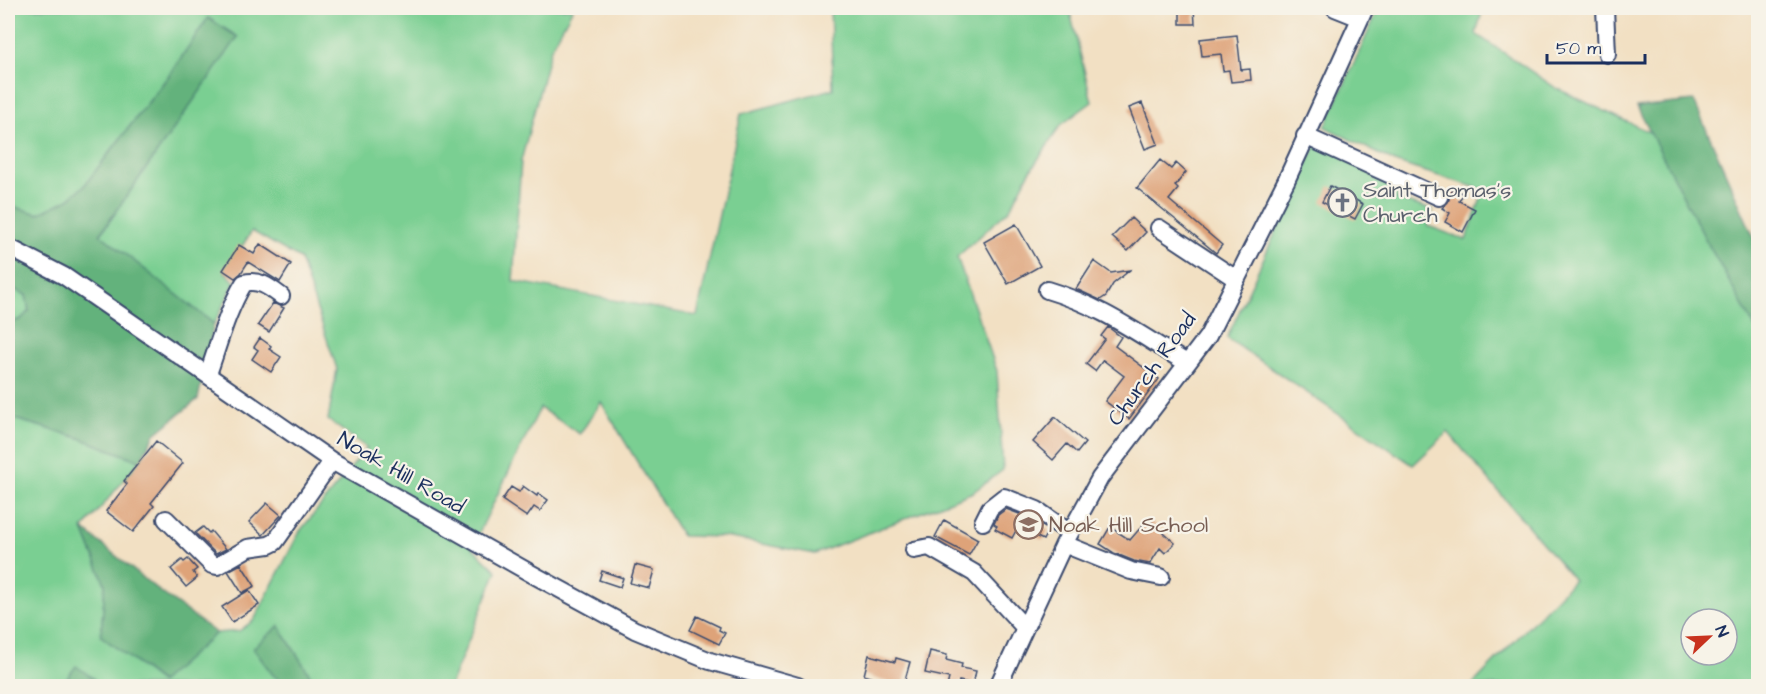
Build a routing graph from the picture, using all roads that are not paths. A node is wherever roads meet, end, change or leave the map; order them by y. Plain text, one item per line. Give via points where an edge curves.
1 (1335, 8) edge
2 (1605, 8) edge
3 (1363, 13) edge
4 (1607, 54) dead end
5 (1305, 136) junction
6 (1439, 197) dead end
7 (1159, 228) dead end
8 (8, 247) edge
9 (1236, 279) junction
10 (1047, 290) dead end
11 (281, 296) dead end
12 (1187, 363) junction
13 (208, 374) junction
14 (332, 461) junction
15 (166, 519) dead end
16 (983, 522) dead end
17 (1067, 539) junction
18 (914, 550) dead end
19 (1161, 577) dead end
20 (1025, 628) junction
21 (786, 685) edge
22 (998, 687) edge

1 - 3 street
2 - 4 street
3 - 5 street, Church Road
5 - 6 street
5 - 9 street, Church Road
7 - 9 street
8 - 13 street, Noak Hill Road via 64,276
9 - 12 street, Church Road via 1208,336
10 - 12 street via 1103,311
11 - 13 street via 263,284 244,283 236,295
12 - 17 street, Church Road via 1100,478
13 - 14 street, Noak Hill Road
14 - 15 street via 275,542 248,548 217,566 212,566
14 - 21 street, Noak Hill Road via 635,630 710,661
16 - 17 street via 990,508 1005,497 1037,510
17 - 19 street via 1131,571
17 - 20 street, Church Road
18 - 20 street via 929,547 974,573
20 - 22 street, Church Road

